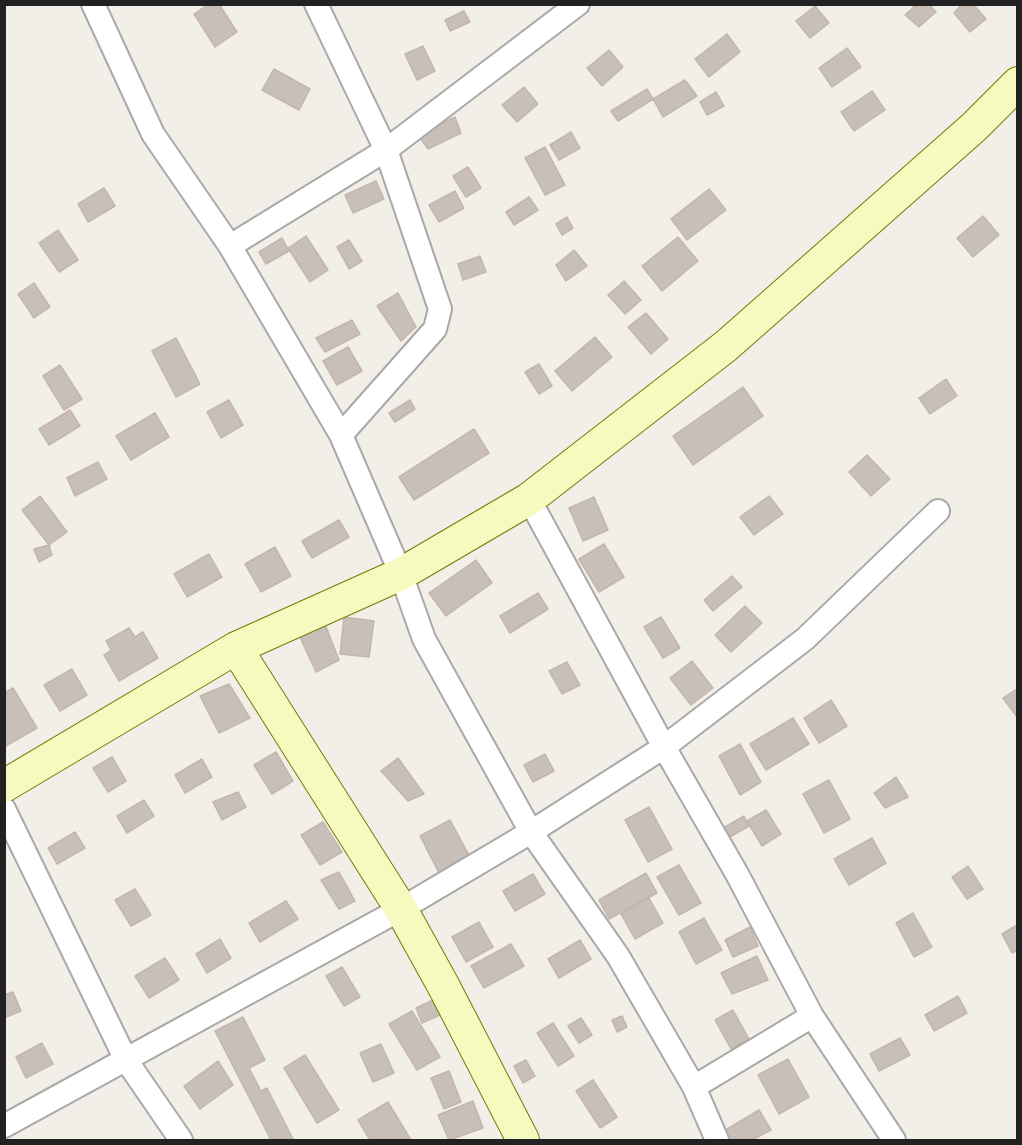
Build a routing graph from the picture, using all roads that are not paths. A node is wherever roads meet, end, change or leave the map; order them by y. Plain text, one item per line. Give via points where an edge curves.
1 (93, 4) edge
2 (316, 4) edge
3 (579, 4) edge
4 (1017, 83) edge
5 (386, 150) junction
6 (230, 246) junction
7 (341, 435) junction
8 (529, 499) junction
9 (938, 511) dead end
10 (401, 574) junction
11 (236, 648) junction
12 (663, 747) junction
13 (4, 786) edge
14 (4, 809) edge
15 (531, 832) junction
16 (401, 909) junction
17 (812, 1016) junction
18 (126, 1060) junction
19 (694, 1087) junction
20 (4, 1126) edge
21 (181, 1140) edge
22 (523, 1140) edge
23 (717, 1140) edge
24 (894, 1140) edge

1 - 6 street via 153,134
2 - 5 street
3 - 5 street
4 - 8 street via 974,127 726,346
5 - 6 street
5 - 7 street via 440,309 435,329
6 - 7 street
7 - 10 street
8 - 10 street
8 - 12 street
9 - 12 street via 805,639
10 - 11 street
10 - 15 street via 424,639
11 - 13 street
11 - 16 street
12 - 15 street
12 - 17 street
14 - 18 street
15 - 16 street
15 - 19 street via 618,956
16 - 18 street
16 - 22 street
17 - 19 street
17 - 24 street
18 - 20 street
18 - 21 street
19 - 23 street

